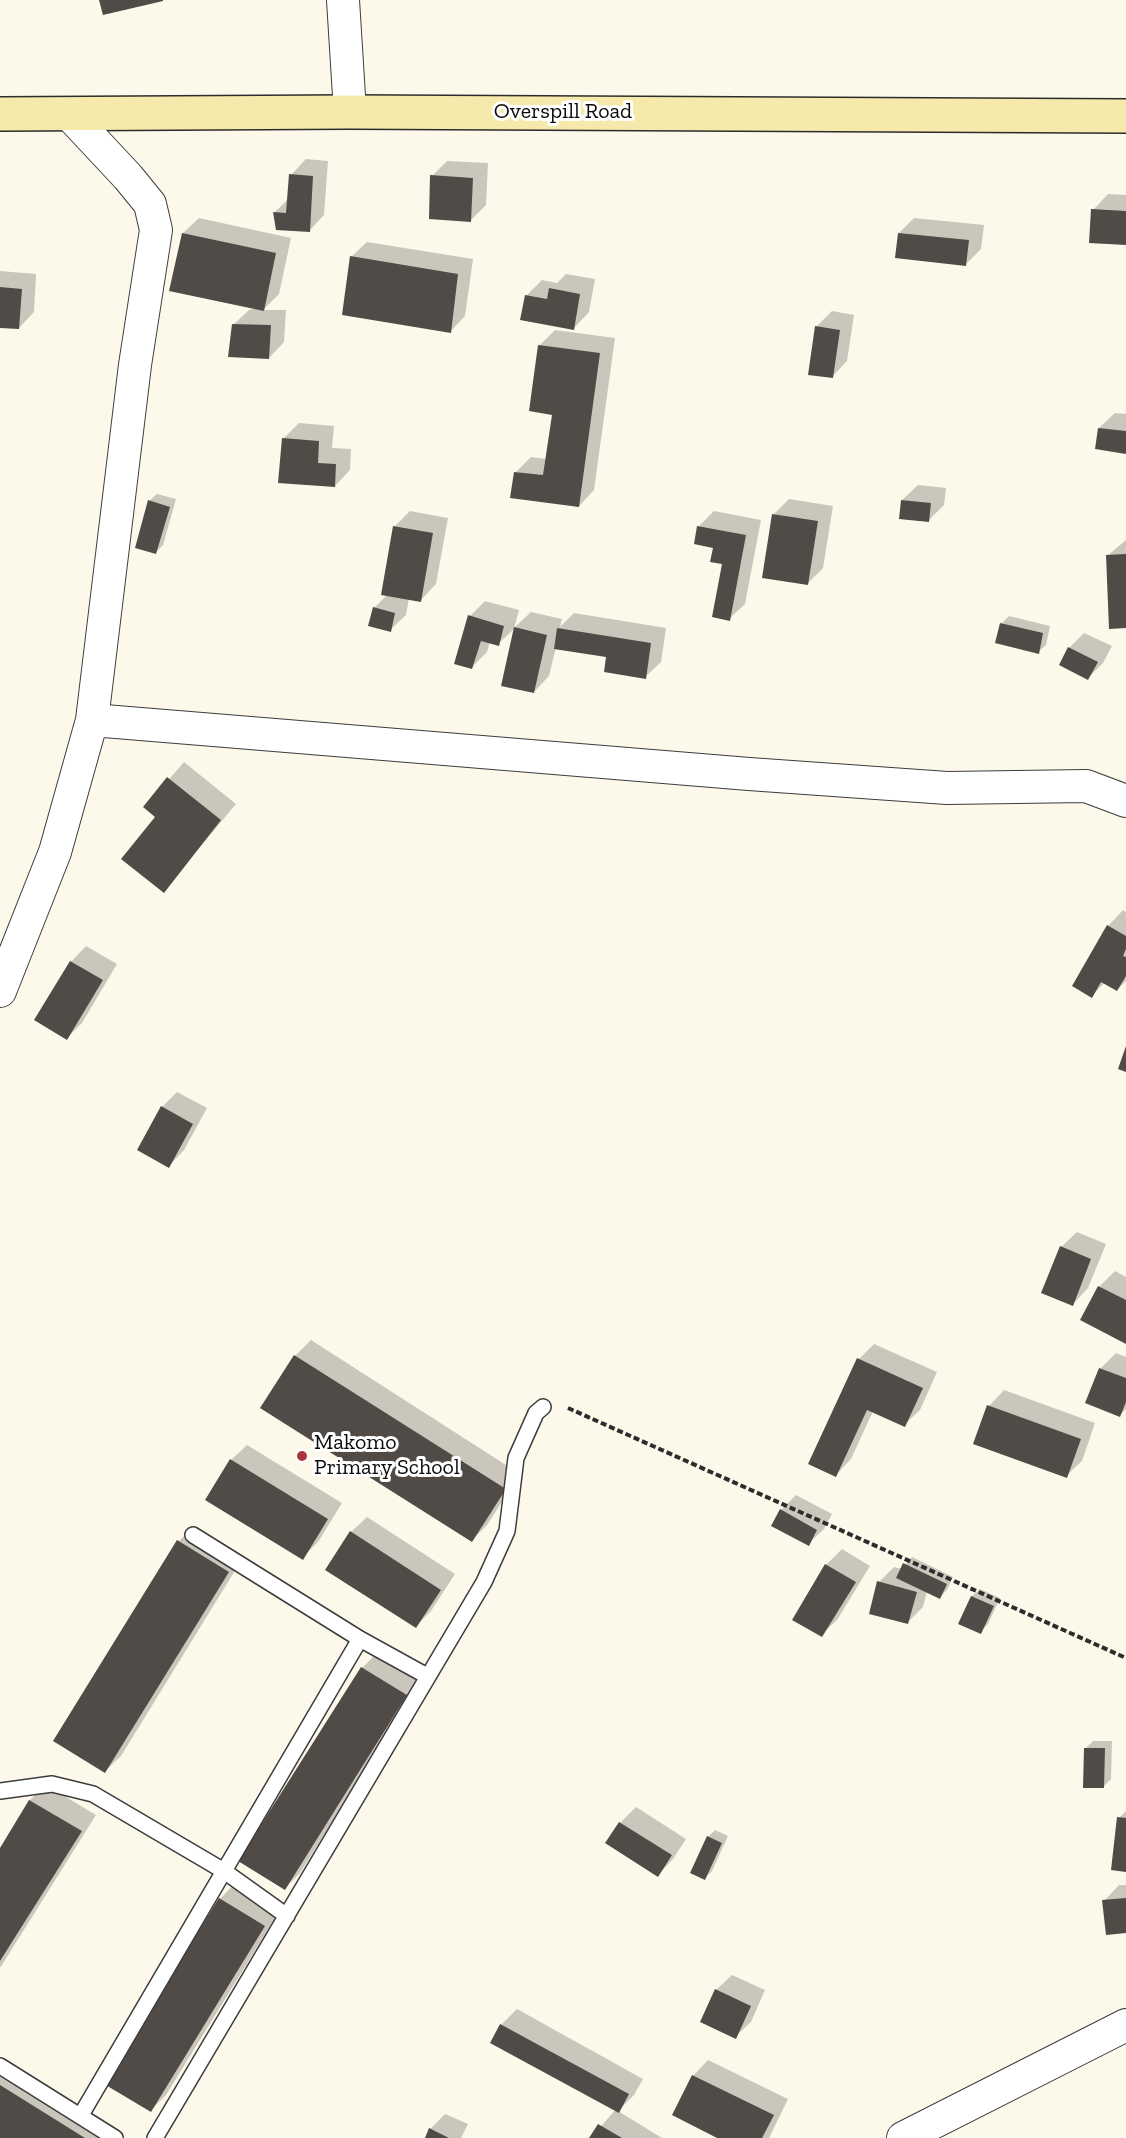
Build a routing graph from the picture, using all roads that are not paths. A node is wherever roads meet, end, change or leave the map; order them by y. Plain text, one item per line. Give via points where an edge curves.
1 (343, 0) edge
2 (350, 112) junction
3 (0, 114) edge
4 (70, 115) junction
5 (1126, 116) edge
6 (92, 720) junction
7 (1126, 801) edge
8 (0, 991) edge
9 (543, 1407) road end
10 (193, 1535) dead end
11 (360, 1639) junction
12 (427, 1676) junction
13 (0, 1791) edge
14 (224, 1871) junction
15 (287, 1916) junction
16 (1126, 2025) edge
17 (0, 2066) edge
18 (81, 2115) junction
19 (115, 2138) edge
20 (155, 2138) edge
21 (903, 2138) edge

1 - 2 street
2 - 4 street, Overspill Road
2 - 5 street, Overspill Road
3 - 4 street, Overspill Road
4 - 6 street via 150,204 156,230
6 - 7 street via 948,788 1086,786
6 - 8 street via 55,852
9 - 12 lane via 536,1413 516,1458 507,1532 484,1582
10 - 11 lane
11 - 12 lane
11 - 14 lane
12 - 15 lane
13 - 14 lane via 52,1784 93,1794
14 - 15 lane
14 - 18 lane
15 - 20 lane
16 - 21 street
17 - 18 lane
18 - 19 lane

